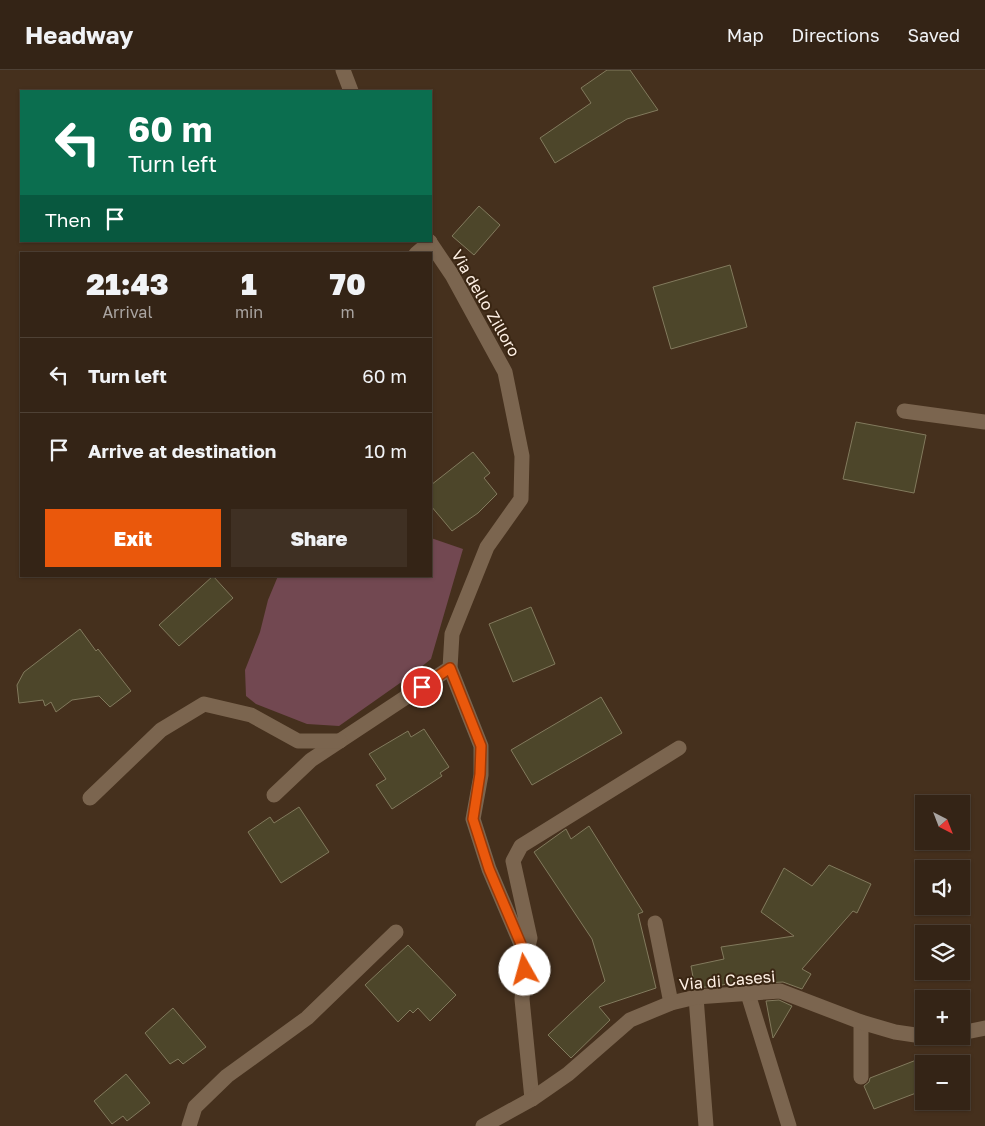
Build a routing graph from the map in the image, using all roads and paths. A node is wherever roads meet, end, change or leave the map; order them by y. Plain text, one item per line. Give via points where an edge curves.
1 (343, 70) edge
2 (352, 90) edge
3 (430, 242) edge
4 (418, 252) edge
5 (904, 411) dead end
6 (985, 422) edge
7 (450, 668) junction
8 (340, 741) junction
9 (679, 748) dead end
10 (274, 795) dead end
11 (90, 798) dead end
12 (656, 923) dead end
13 (396, 932) dead end
14 (526, 956) junction
15 (748, 994) junction
16 (696, 997) junction
17 (671, 1003) junction
18 (861, 1022) junction
19 (985, 1028) edge
20 (970, 1032) edge
21 (915, 1035) edge
22 (861, 1077) dead end
23 (532, 1099) junction
24 (189, 1126) edge
25 (483, 1126) edge
26 (706, 1126) edge
27 (789, 1126) edge

1 - 2 street
3 - 4 street
3 - 7 street, Via dello Zilloro via 505,372 522,456 520,499 487,548 452,634
5 - 6 street
7 - 8 street
7 - 14 street, Via dello Zilloro via 481,746 473,819 489,869
8 - 10 street via 311,760
8 - 11 street via 298,740 251,715 204,704 161,730
9 - 14 street via 521,846 513,861 530,938
12 - 17 street
13 - 24 street via 307,1018 227,1076 194,1108
14 - 23 street, Via dello Zilloro via 522,999
15 - 16 street, Via di Casesi
15 - 18 street, Via di Casesi via 780,990
15 - 27 street
16 - 17 street, Via di Casesi
16 - 26 street
17 - 23 street, Via di Casesi via 630,1020 568,1074
18 - 21 street, Via di Casesi
18 - 22 street
19 - 20 street
23 - 25 street, Via di Casesi

